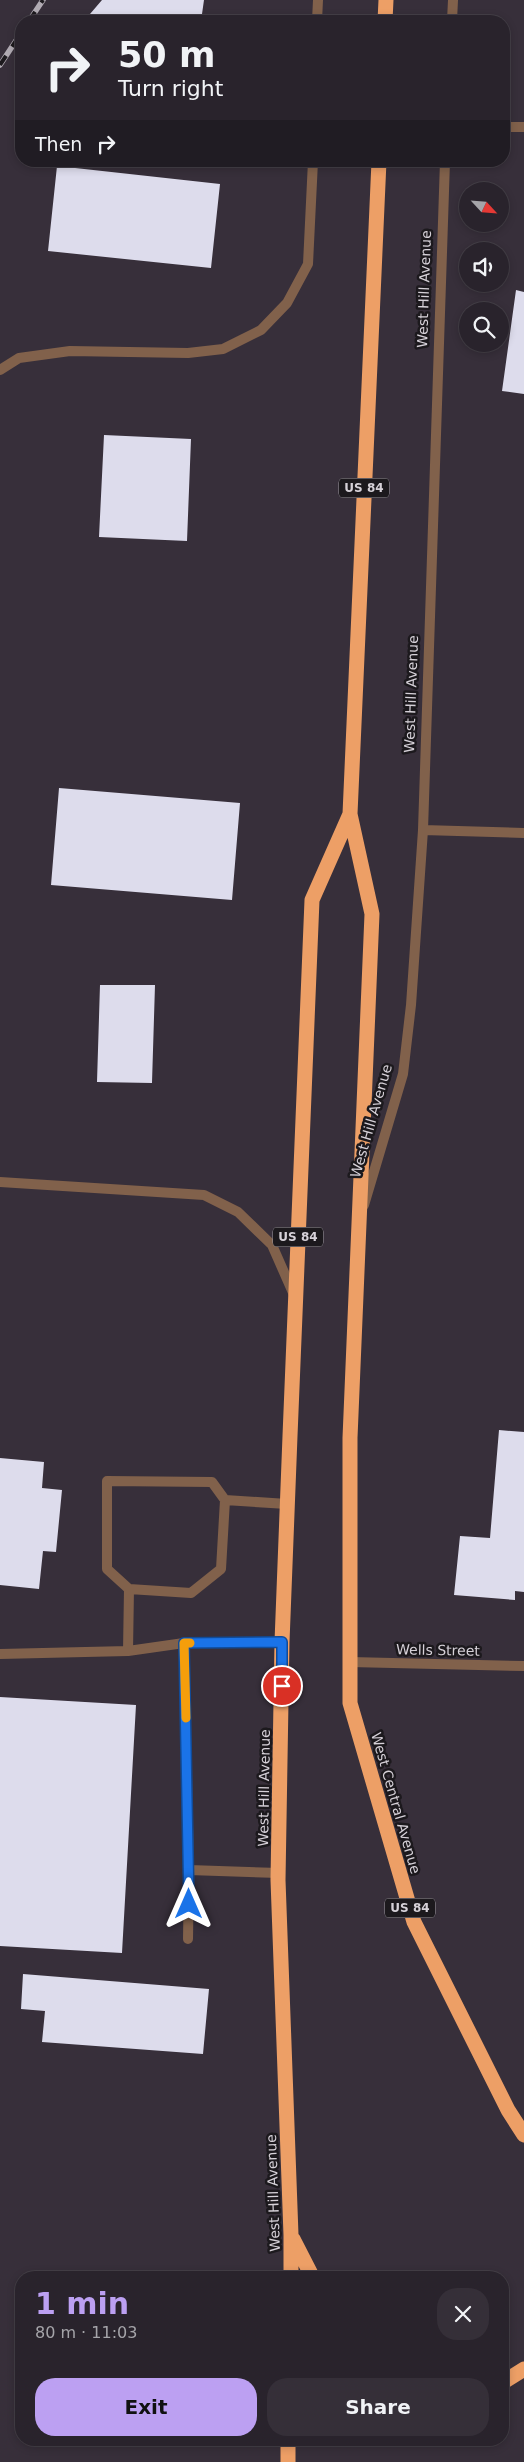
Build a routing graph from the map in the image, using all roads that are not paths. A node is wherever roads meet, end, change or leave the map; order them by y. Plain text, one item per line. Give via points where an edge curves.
1 (318, 0) edge
2 (453, 0) edge
3 (317, 15) edge
4 (452, 15) edge
5 (510, 127) edge
6 (524, 127) edge
7 (313, 167) edge
8 (378, 167) edge
9 (445, 167) edge
10 (0, 370) edge
11 (350, 814) junction
12 (423, 830) junction
13 (524, 833) edge
14 (0, 1182) edge
15 (360, 1220) junction
16 (295, 1298) junction
17 (225, 1500) junction
18 (287, 1504) junction
19 (129, 1589) junction
20 (282, 1642) junction
21 (184, 1643) junction
22 (128, 1651) junction
23 (0, 1654) edge
24 (350, 1662) junction
25 (524, 1666) edge
26 (189, 1870) junction
27 (279, 1873) junction
28 (188, 1939) dead end
29 (524, 2135) edge
30 (291, 2235) junction
31 (291, 2271) edge
32 (309, 2271) edge
33 (524, 2369) edge
34 (509, 2379) edge
35 (288, 2446) edge
36 (288, 2462) edge

1 - 3 street
2 - 4 street
5 - 6 street
7 - 10 street via 308,264 287,303 261,330 223,349 188,353 70,351 19,358
8 - 11 highway, West Hill Avenue / US 84
9 - 12 street, West Hill Avenue
11 - 15 highway, West Hill Avenue / US 84 via 372,914
11 - 16 highway, West Hill Avenue / US 84 via 312,900
12 - 13 street
12 - 15 street, West Hill Avenue via 403,1074
14 - 16 street, West Hill Avenue via 204,1195 238,1212 272,1245
15 - 24 highway, West Hill Avenue / US 84 via 350,1438
16 - 18 highway, West Hill Avenue / US 84
17 - 18 street
17 - 19 street via 221,1569 191,1593
17 - 19 street via 212,1482 107,1481 107,1569
18 - 20 highway, West Hill Avenue / US 84
19 - 22 street
20 - 21 street
20 - 27 highway, West Hill Avenue / US 84
21 - 22 street
21 - 26 street
22 - 23 street
24 - 25 street, Wells Street
24 - 29 highway, West Central Avenue / US 84 via 350,1703 414,1922 508,2110
26 - 27 street
26 - 28 street
27 - 30 highway, West Hill Avenue / US 84
30 - 31 highway, West Hill Avenue / US 84
30 - 32 highway
33 - 34 highway
35 - 36 highway

